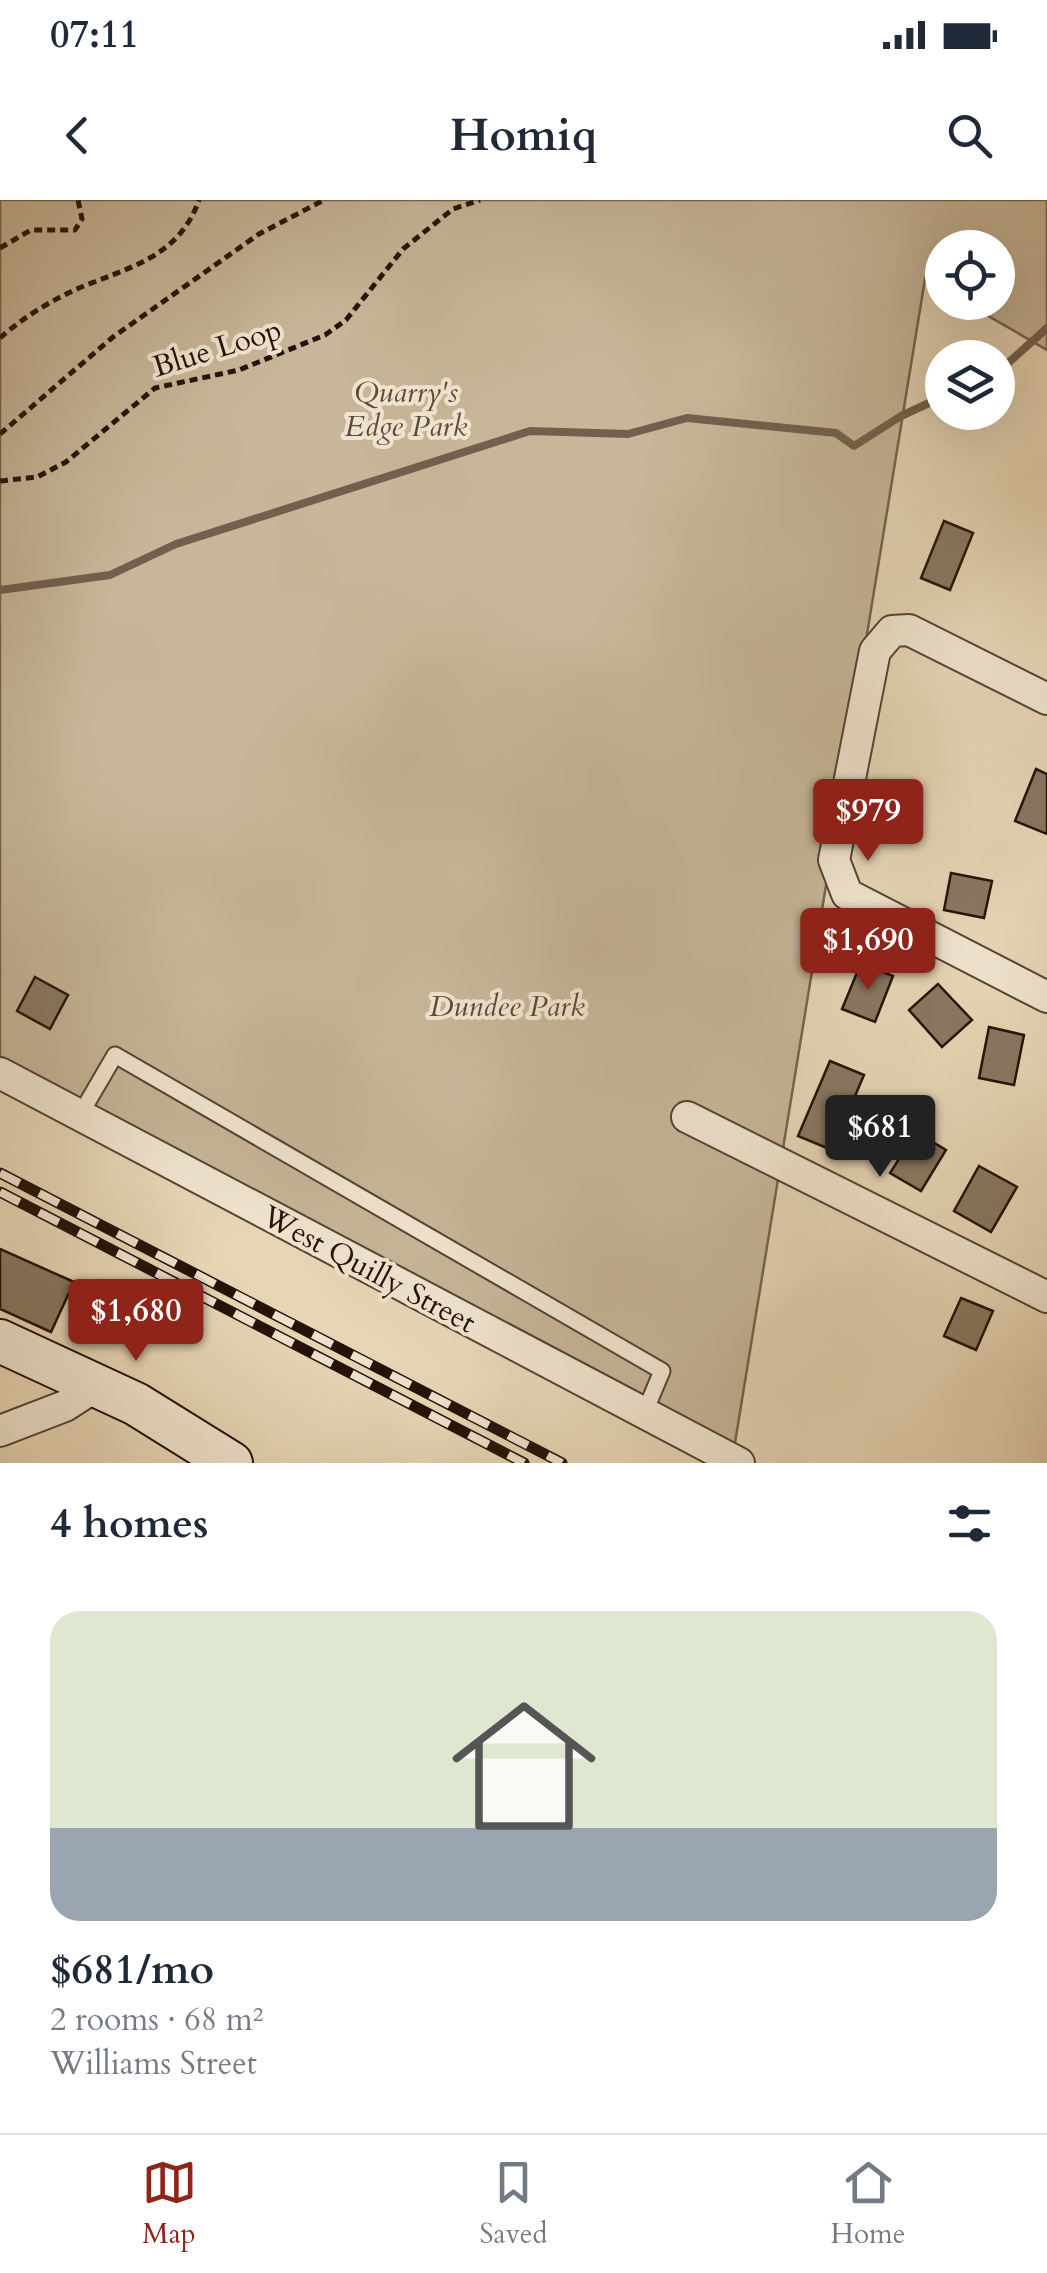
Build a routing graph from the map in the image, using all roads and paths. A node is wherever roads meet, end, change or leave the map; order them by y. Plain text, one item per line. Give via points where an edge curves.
1 (78, 200) edge
2 (199, 200) edge
3 (324, 200) edge
4 (480, 200) edge
5 (0, 248) edge
6 (0, 338) edge
7 (0, 434) edge
8 (0, 480) edge
9 (1047, 699) edge
10 (1047, 997) edge
11 (0, 1073) edge
12 (80, 1115) junction
13 (687, 1118) dead end
14 (1047, 1296) edge
15 (0, 1341) edge
16 (96, 1386) junction
17 (644, 1414) junction
18 (0, 1432) edge
19 (231, 1463) edge
20 (739, 1463) edge

1 - 5 path via 82,220 75,230 31,230
2 - 6 path via 192,219 157,257 76,290
3 - 7 path via 260,234 113,337
4 - 8 path, Blue Loop via 453,209 402,249 346,320 326,335 240,370 155,388 66,462 37,477
9 - 10 street via 910,630 892,631 875,651 834,860 846,894
11 - 12 street, West Quilly Street
12 - 17 street, West Quilly Street
12 - 17 lane via 115,1054 662,1372
13 - 14 street
15 - 16 main road
16 - 18 street
16 - 19 main road
17 - 20 street, West Quilly Street

